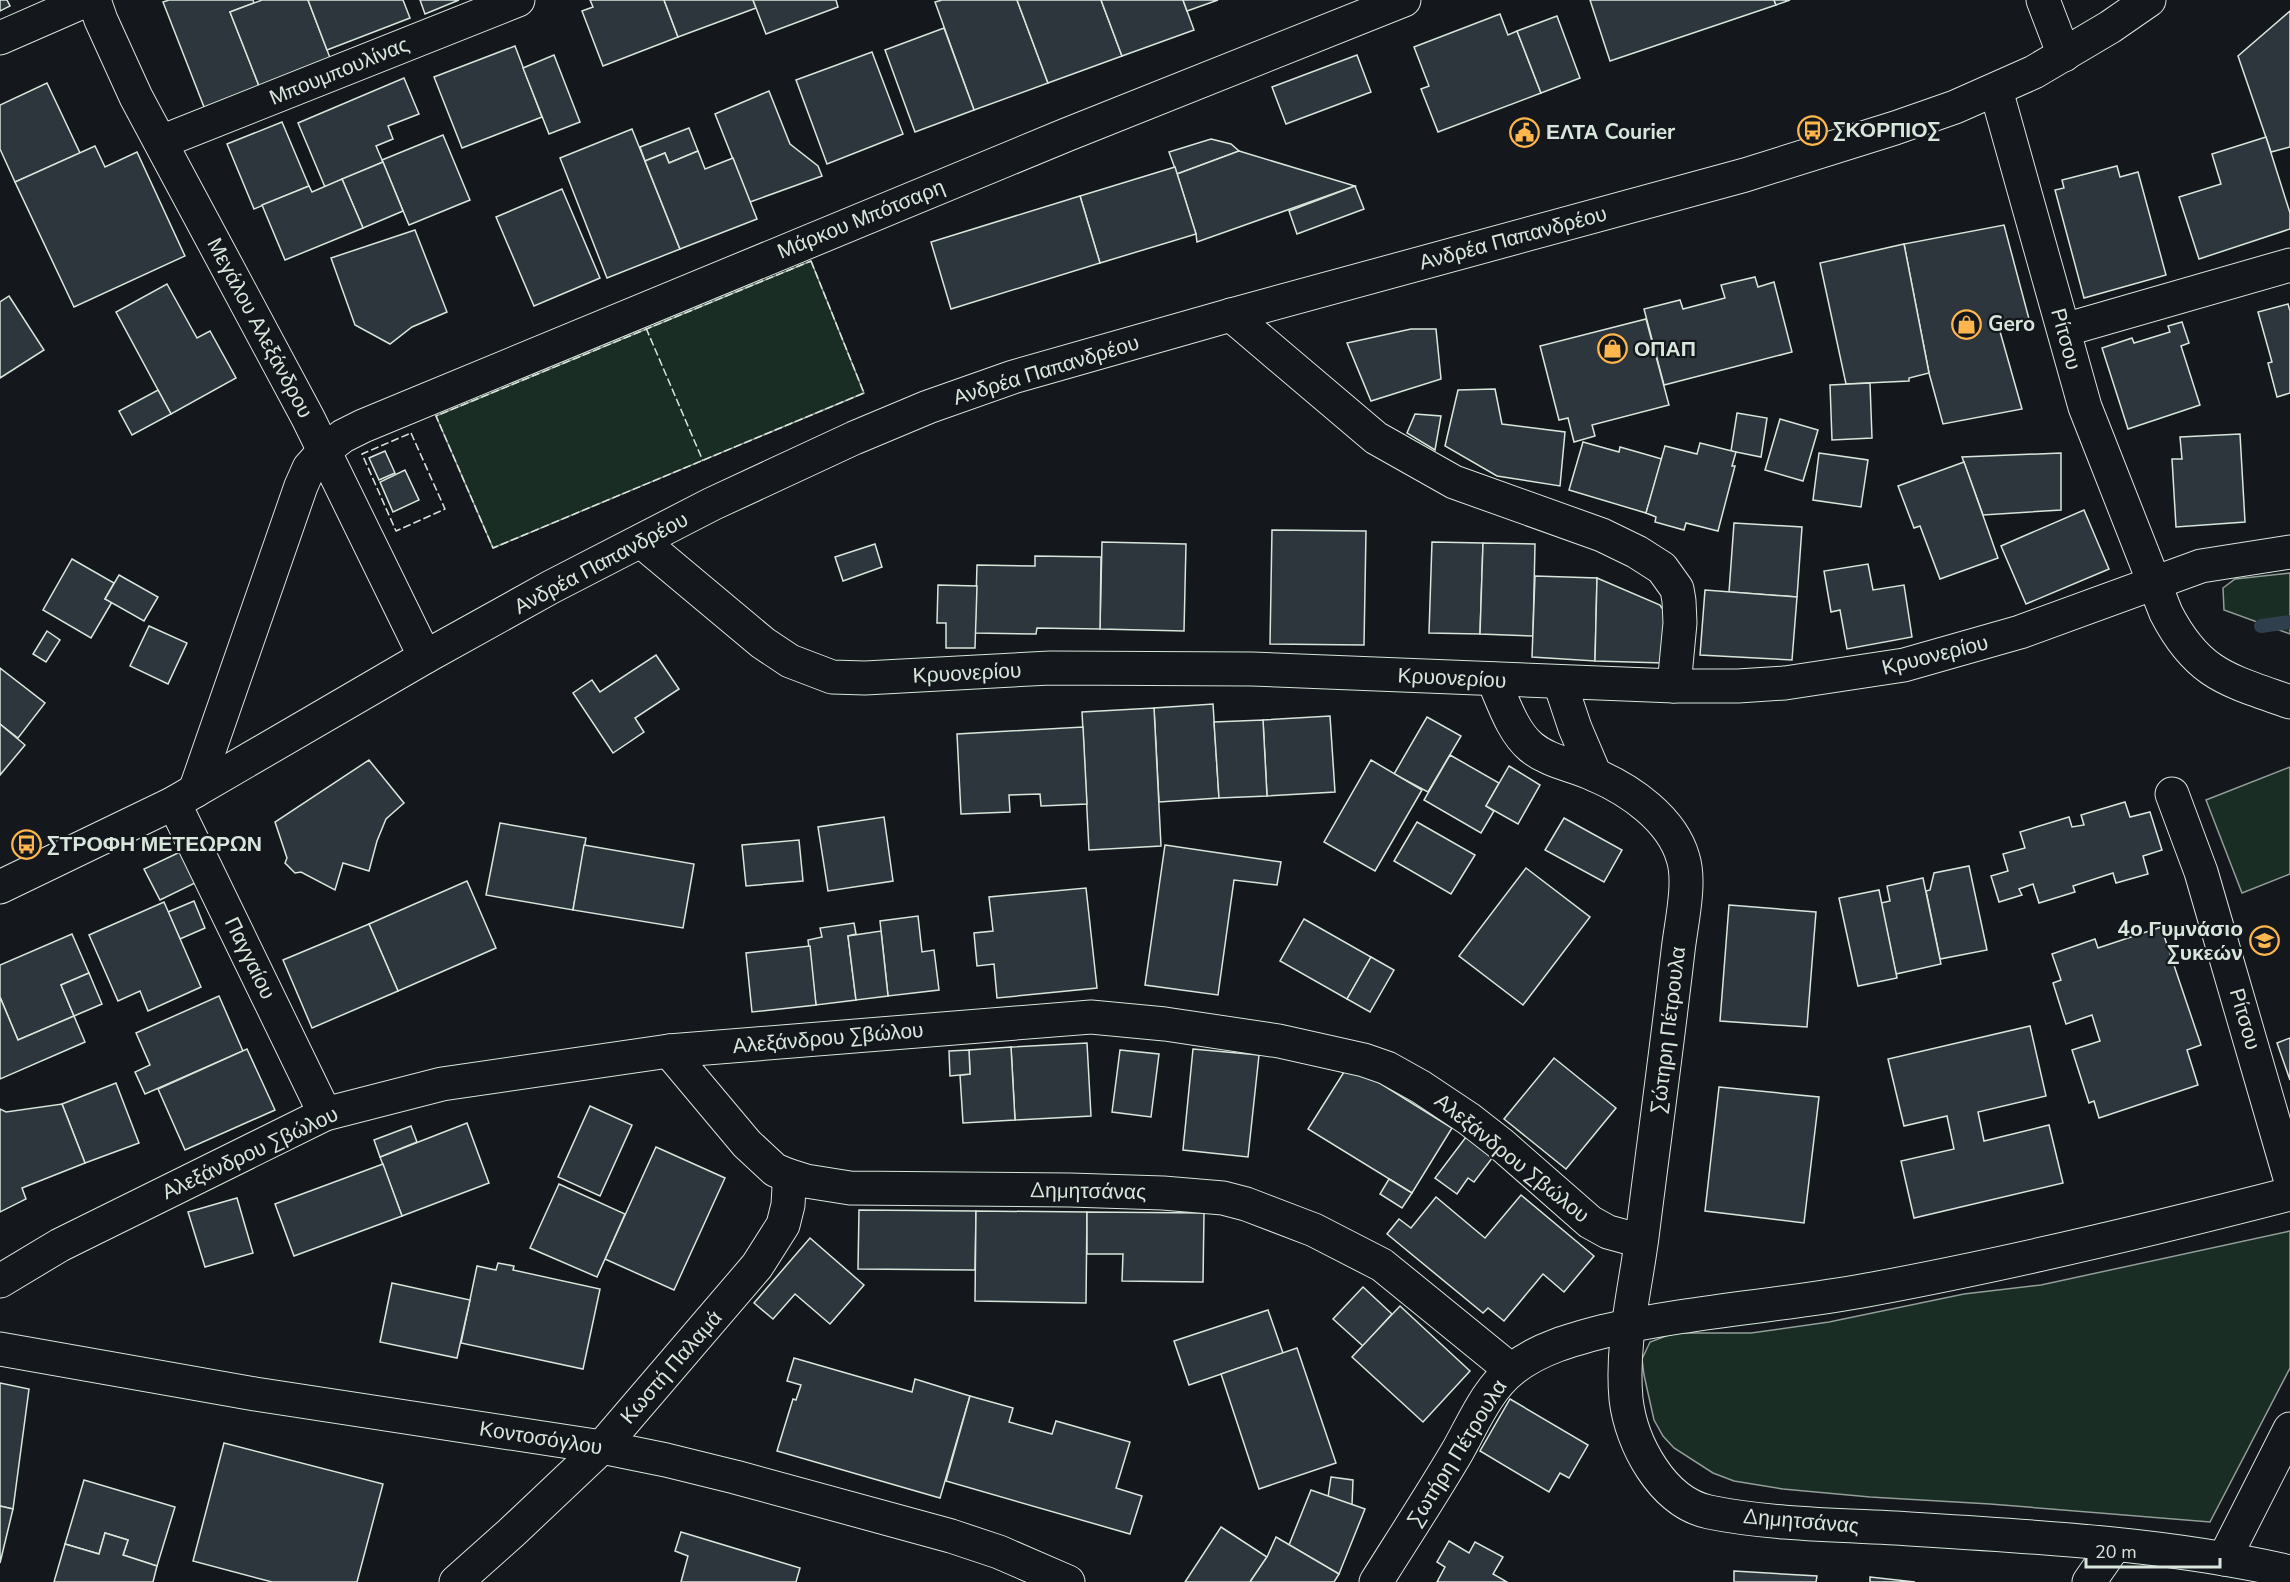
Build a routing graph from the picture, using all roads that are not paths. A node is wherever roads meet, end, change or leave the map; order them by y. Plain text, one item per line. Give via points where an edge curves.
1 (87, 0) edge
2 (94, 0) edge
3 (518, 0) edge
4 (1404, 0) edge
5 (2043, 0) edge
6 (2148, 0) edge
7 (0, 38) edge
8 (2064, 55) junction
9 (1995, 90) junction
10 (161, 142) junction
11 (2290, 266) edge
12 (1231, 315) junction
13 (2064, 330) junction
14 (325, 450) junction
15 (641, 541) junction
16 (2290, 552) edge
17 (2154, 583) junction
18 (425, 657) junction
19 (1493, 679) junction
20 (1560, 683) junction
21 (1674, 686) junction
22 (2290, 702) edge
23 (1595, 775) junction
24 (2172, 794) dead end
25 (184, 797) junction
26 (0, 886) edge
27 (669, 1051) junction
28 (325, 1114) junction
29 (787, 1175) junction
30 (2290, 1178) edge
31 (2290, 1194) edge
32 (1641, 1241) junction
33 (0, 1281) edge
34 (1628, 1326) junction
35 (0, 1349) edge
36 (1511, 1370) junction
37 (2290, 1429) edge
38 (602, 1447) junction
39 (2114, 1546) junction
40 (2224, 1559) junction
41 (2290, 1572) edge
42 (456, 1582) edge
43 (1068, 1582) edge
44 (1376, 1582) edge
45 (2089, 1582) edge

1 - 7 street
2 - 10 street, Μεγάλου Αλεξάνδρου via 111,44
3 - 10 street, Μπουμπουλίνας
4 - 14 street, Μάρκου Μπότσαρη via 1066,135 363,426
5 - 8 street
6 - 8 street, Ανδρέα Παπανδρέου
8 - 9 street, Ανδρέα Παπανδρέου
9 - 12 street, Ανδρέα Παπανδρέου via 1895,128 1745,175
9 - 13 street, Ρίτσου
10 - 14 street, Μεγάλου Αλεξάνδρου
11 - 13 street
12 - 15 street, Ανδρέα Παπανδρέου via 1013,377 928,407 795,464
12 - 21 street via 1376,438 1454,482 1602,534 1662,568 1677,589 1679,601
13 - 17 street, Ρίτσου via 2085,407
14 - 18 street, Μεγάλου Αλεξάνδρου
14 - 25 street, Μάρκου Μπότσαρη via 309,468 301,486 224,702
15 - 18 street, Ανδρέα Παπανδρέου
15 - 19 street, Κρυονερίου via 763,643 790,661 832,677 1050,668 1252,669
16 - 17 street, Κρυονερίου via 2201,566
17 - 21 street, Κρυονερίου via 2020,632 1904,665 1785,683
17 - 22 street, Ρίτσου via 2177,634 2199,660 2223,676
18 - 25 street, Ανδρέα Παπανδρέου
19 - 20 street, Κρυονερίου
19 - 23 street, Σώτηρη Πέτρουλα via 1509,716 1529,746 1546,757
20 - 21 street, Κρυονερίου
20 - 23 street
23 - 32 street, Σώτηρη Πέτρουλα via 1656,816 1674,837 1685,864 1668,1040
24 - 30 street, Ρίτσου via 2201,872
25 - 26 street, Ανδρέα Παπανδρέου
25 - 28 street, Παγγαίου
27 - 28 street, Αλεξάνδρου Σβώλου via 442,1084
27 - 29 street, Δημητσάνας via 747,1144 775,1170
27 - 32 street, Αλεξάνδρου Σβώλου via 1091,1017 1214,1030 1312,1048 1364,1060 1408,1079 1502,1144 1590,1222 1608,1232
28 - 33 street, Αλεξάνδρου Σβώλου via 60,1245
29 - 36 street, Δημητσάνας via 850,1188 1070,1190 1223,1198 1314,1230 1382,1265
29 - 38 street, Κωστή Παλαμά via 788,1205 783,1225 757,1266
31 - 34 street, Σωτήρη Πέτρουλα via 1896,1285
32 - 34 street, Σώτηρη Πέτρουλα
34 - 36 street, Σωτήρη Πέτρουλα via 1560,1344
34 - 39 street, Δημητσάνας via 1626,1400 1635,1433 1660,1479 1694,1507 1741,1517
35 - 38 street, Κοντοσόγλου via 255,1394
36 - 44 street, Σωτήρη Πέτρουλα via 1488,1398
37 - 40 street
38 - 42 street, Κωστή Παλαμά
38 - 43 street, Κοντοσόγλου via 735,1476 940,1533 999,1552
39 - 40 street, Δημητσάνας
39 - 45 street
40 - 41 street, Δημητσάνας

